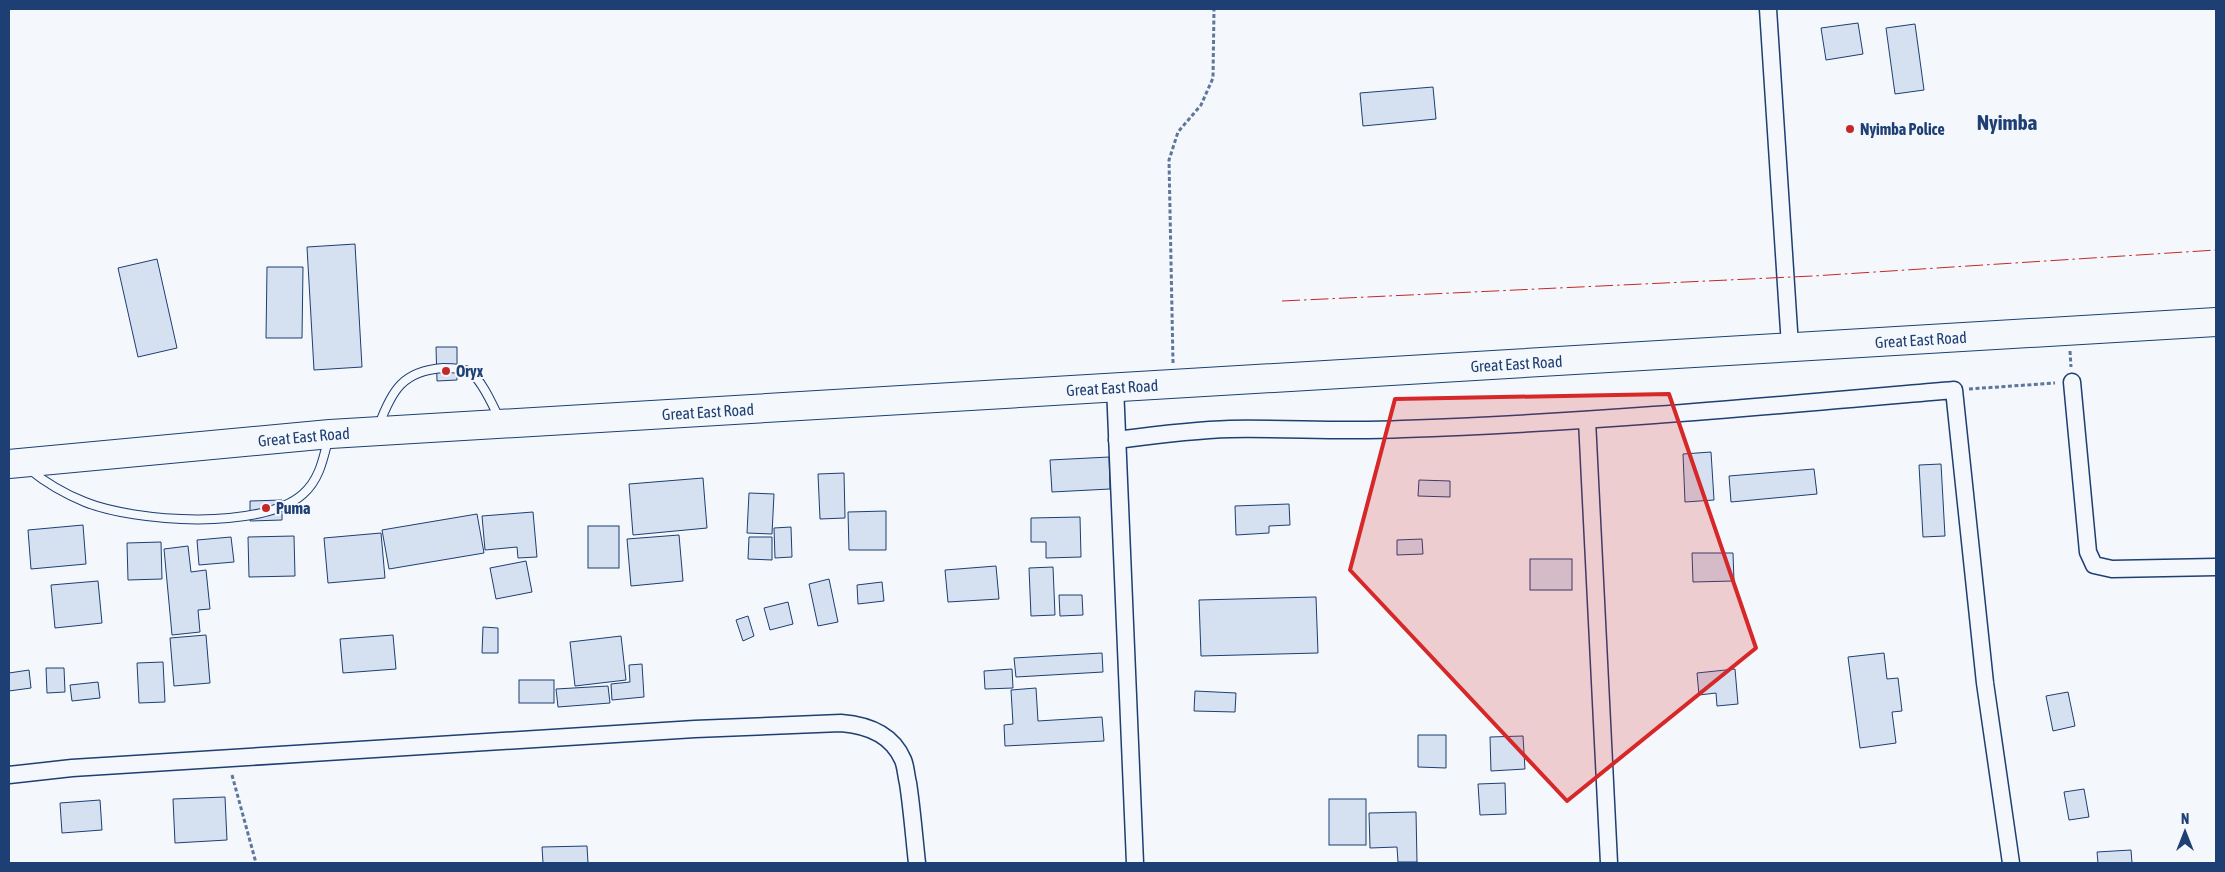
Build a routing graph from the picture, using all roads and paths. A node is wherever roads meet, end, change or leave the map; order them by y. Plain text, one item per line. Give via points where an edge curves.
1 (1214, 9) edge
2 (1768, 9) edge
3 (2216, 322) edge
4 (2069, 330) junction
5 (1790, 346) junction
6 (2072, 382) junction
7 (1174, 383) junction
8 (1115, 386) junction
9 (1954, 390) junction
10 (1587, 420) junction
11 (502, 424) junction
12 (376, 431) junction
13 (330, 434) junction
14 (1117, 440) junction
15 (15, 464) edge
16 (2216, 567) edge
17 (228, 760) junction
18 (9, 775) edge
19 (256, 863) edge
20 (917, 863) edge
21 (1135, 863) edge
22 (1609, 863) edge
23 (2010, 863) edge

1 - 7 path via 1213,78 1201,105 1178,132 1169,160
2 - 5 street
3 - 4 highway, Great East Road
4 - 5 highway, Great East Road
4 - 6 path
5 - 7 highway, Great East Road
6 - 9 path
6 - 16 street via 2088,552 2094,565 2112,569
7 - 8 highway, Great East Road
8 - 11 highway, Great East Road
8 - 14 street
9 - 10 street
9 - 23 street via 1985,683
10 - 14 street via 1401,430 1231,429
10 - 22 street
11 - 12 highway, Great East Road
11 - 12 lane via 485,391 470,372 444,368 405,379 389,398
12 - 13 highway, Great East Road
13 - 15 highway, Great East Road
13 - 15 lane via 316,480 303,494 282,508 220,519 157,517 86,503
14 - 21 street
17 - 18 street via 72,768
17 - 19 path
17 - 20 street via 695,729 860,724 891,742 904,761

